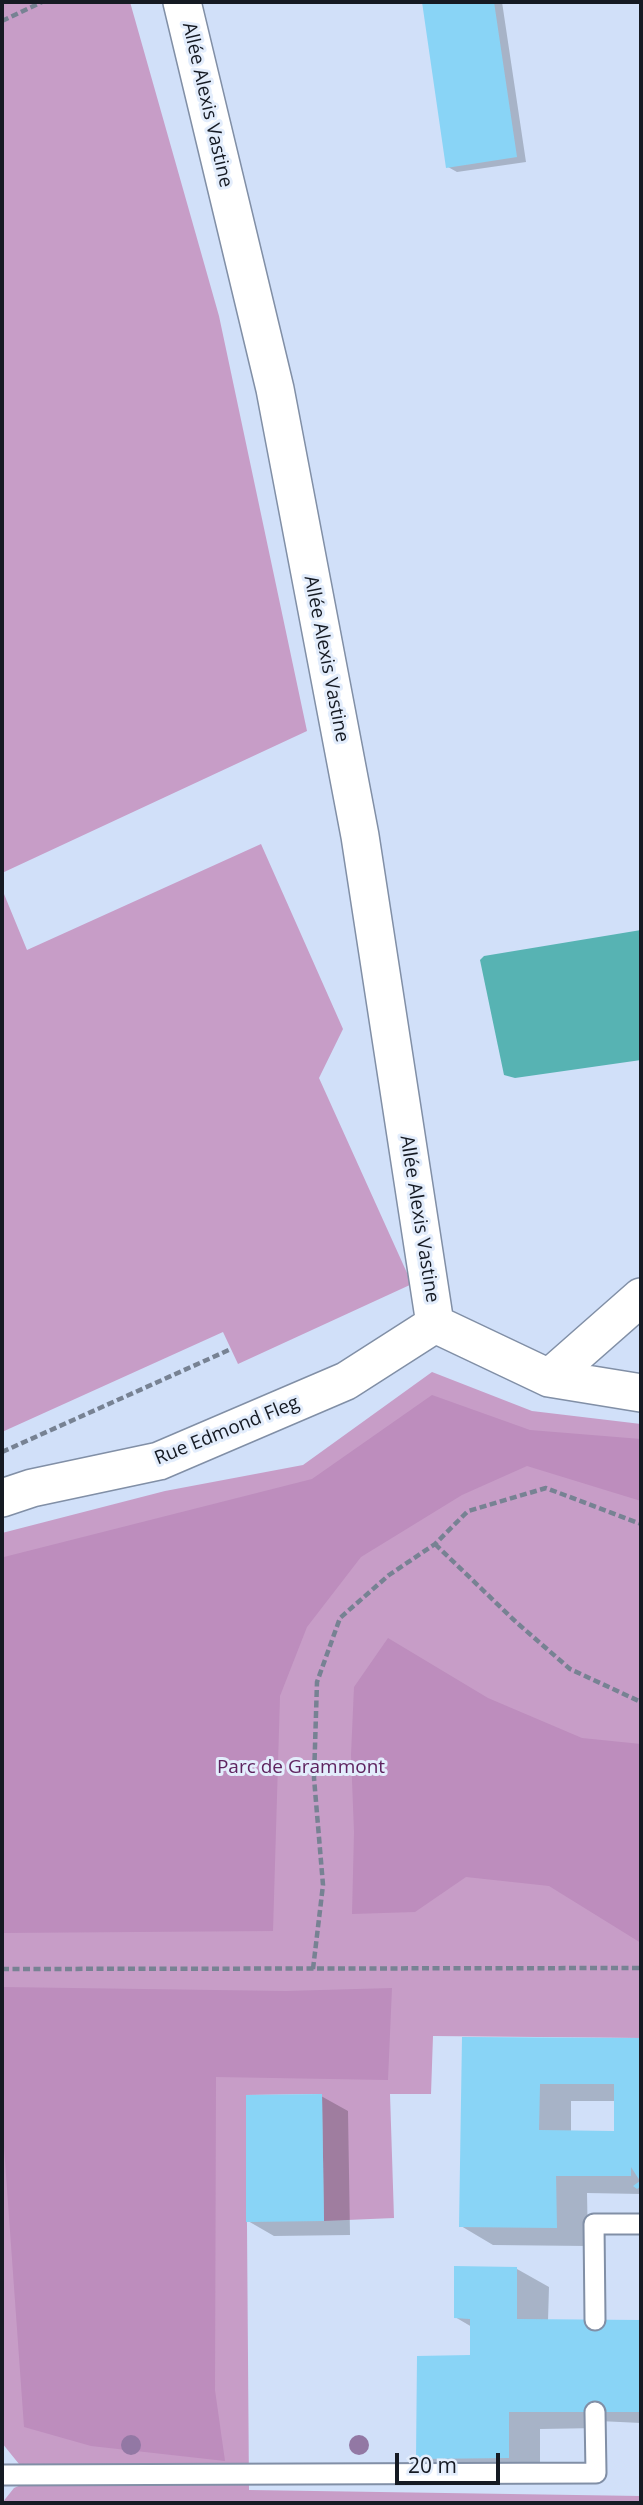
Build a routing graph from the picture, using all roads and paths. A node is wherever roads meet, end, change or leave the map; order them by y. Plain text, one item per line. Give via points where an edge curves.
1 (42, 2) edge
2 (182, 2) edge
3 (2, 20) edge
4 (641, 1297) edge
5 (435, 1324) junction
6 (231, 1349) dead end
7 (549, 1378) junction
8 (641, 1393) edge
9 (2, 1452) edge
10 (2, 1498) edge
11 (641, 1524) edge
12 (435, 1544) junction
13 (641, 1702) edge
14 (2, 1969) edge
15 (313, 1969) junction
16 (641, 1969) edge
17 (641, 2224) edge
18 (595, 2320) dead end
19 (595, 2412) dead end
20 (2, 2475) edge

1 - 3 path
2 - 5 street, Allée Alexis Vastine via 280,416 360,836
4 - 7 street
5 - 7 street
5 - 10 street, Rue Edmond Fleg via 346,1381 159,1461
6 - 9 path
7 - 8 street
11 - 12 path via 546,1488 468,1511
12 - 13 path via 570,1668
12 - 15 path via 389,1575 340,1618 317,1682 313,1779 323,1885
14 - 15 path
15 - 16 path
17 - 18 lane via 594,2224
19 - 20 lane via 596,2473

